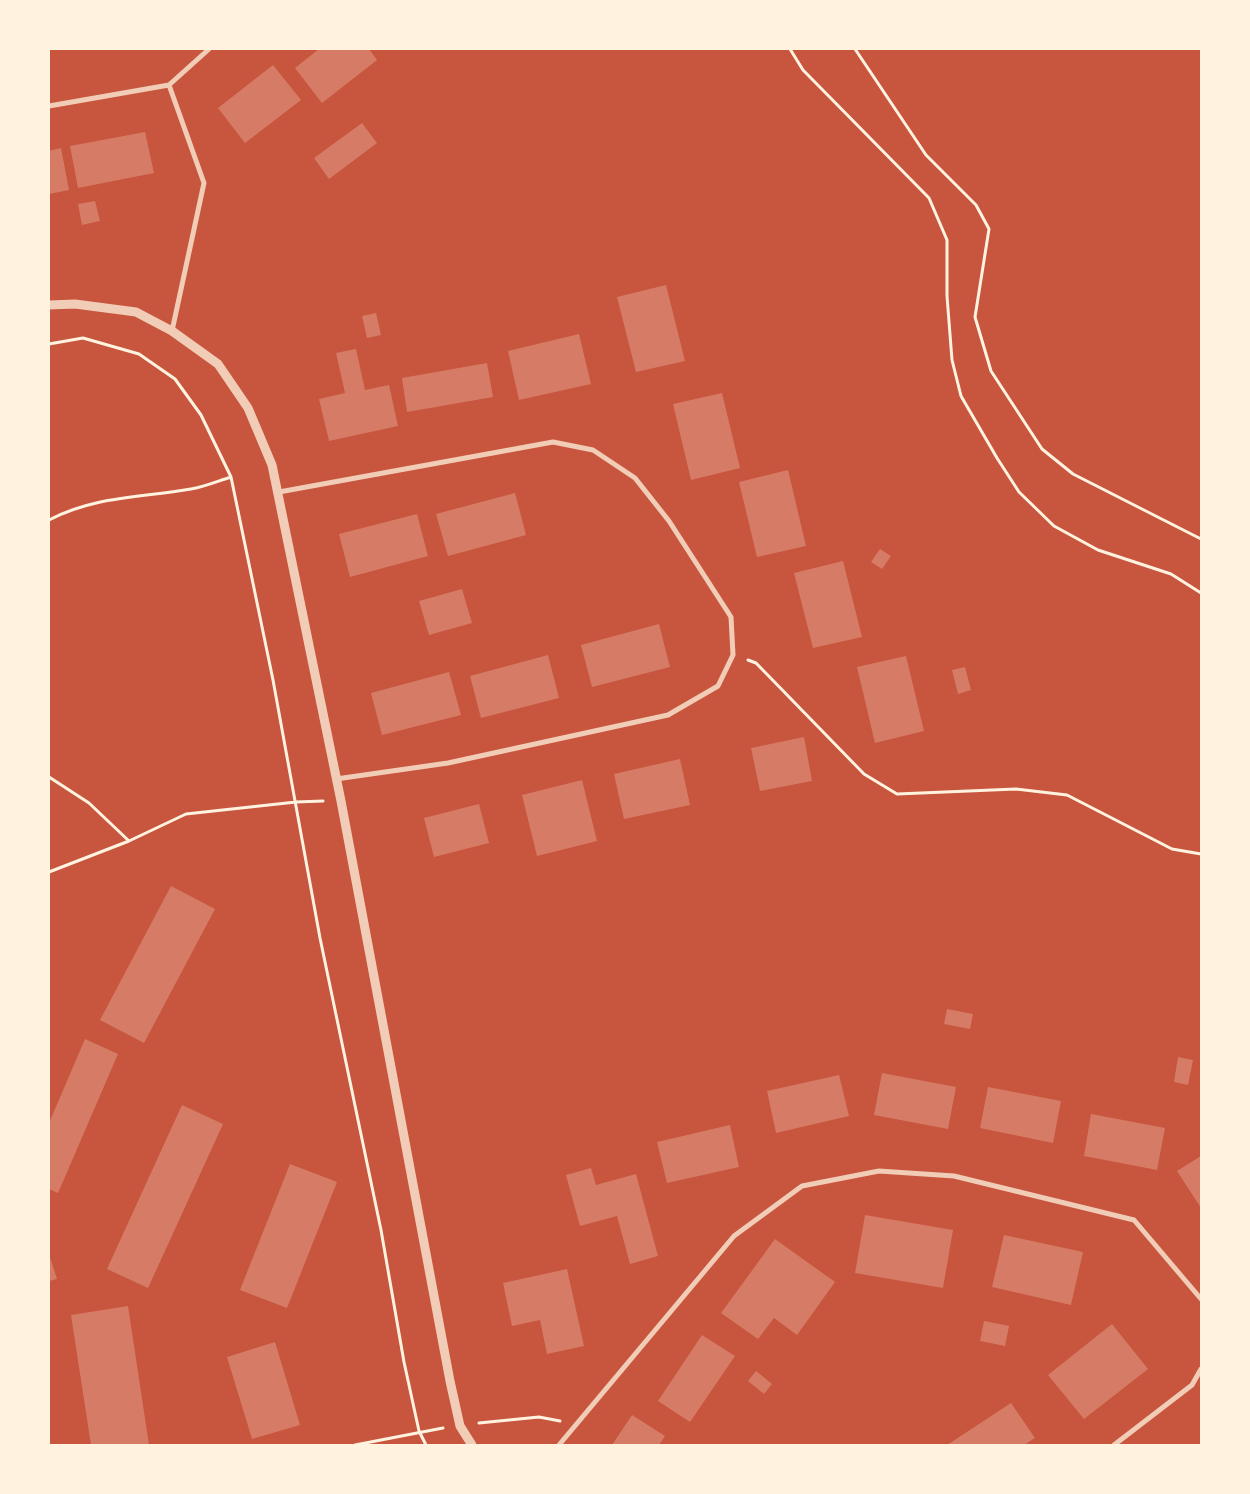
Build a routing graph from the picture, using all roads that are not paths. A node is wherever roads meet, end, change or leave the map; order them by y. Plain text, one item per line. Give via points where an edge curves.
1 (209, 49) edge
2 (169, 86) junction
3 (49, 106) edge
4 (49, 305) edge
5 (172, 331) junction
6 (279, 492) junction
7 (336, 780) junction
8 (1201, 1299) edge
9 (1201, 1369) edge
10 (472, 1445) edge
11 (559, 1445) edge
12 (1114, 1445) edge

1 - 2 street
2 - 3 street
2 - 5 street via 204,183
4 - 5 street via 75,304 136,312
5 - 6 street via 218,364 248,408 272,465
6 - 7 street
6 - 7 street via 553,442 593,450 636,478 669,521 731,617 733,655 718,686 668,715 448,762
7 - 10 street via 460,1426
8 - 11 street via 1134,1220 954,1176 879,1171 802,1186 734,1236
9 - 12 street via 1192,1385

